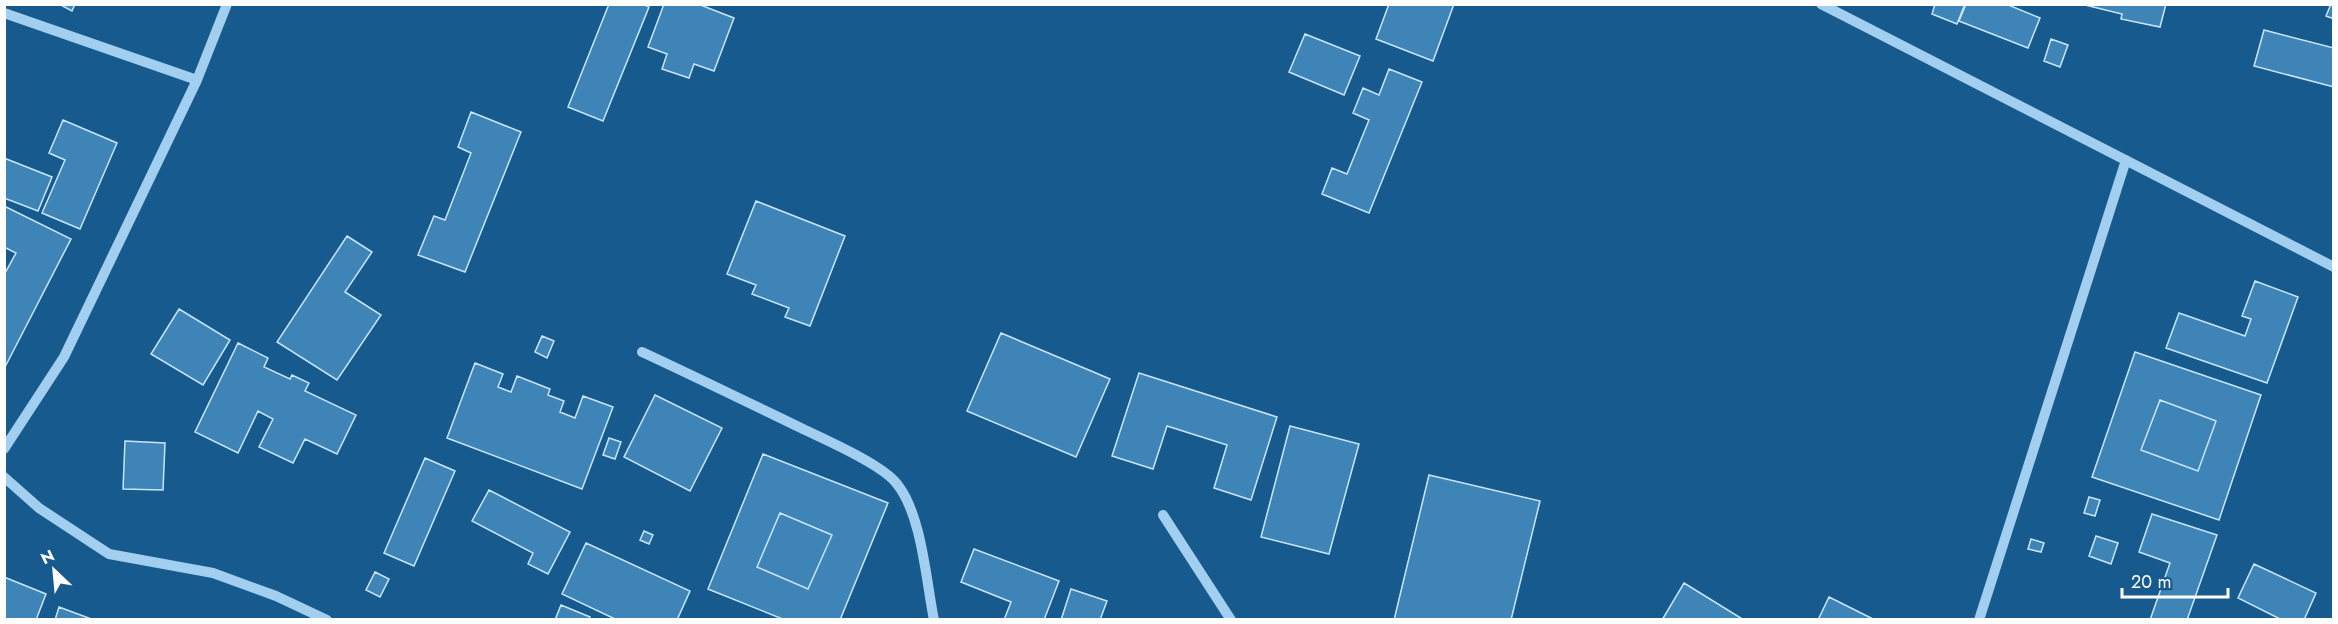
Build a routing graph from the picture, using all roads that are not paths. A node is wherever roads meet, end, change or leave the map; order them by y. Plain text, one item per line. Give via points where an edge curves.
1 (227, 4) edge
2 (1821, 4) edge
3 (4, 14) edge
4 (197, 80) junction
5 (2126, 160) junction
6 (2334, 267) edge
7 (642, 352) dead end
8 (4, 449) edge
9 (4, 477) edge
10 (1163, 515) dead end
11 (327, 620) edge
12 (934, 620) edge
13 (1231, 620) edge
14 (1979, 620) edge

1 - 4 street
2 - 5 street
3 - 4 street
4 - 8 street via 64,357
5 - 6 street
5 - 14 street
7 - 12 street via 840,446 897,483 911,509
9 - 11 street via 39,508 109,554 213,573
10 - 13 street

